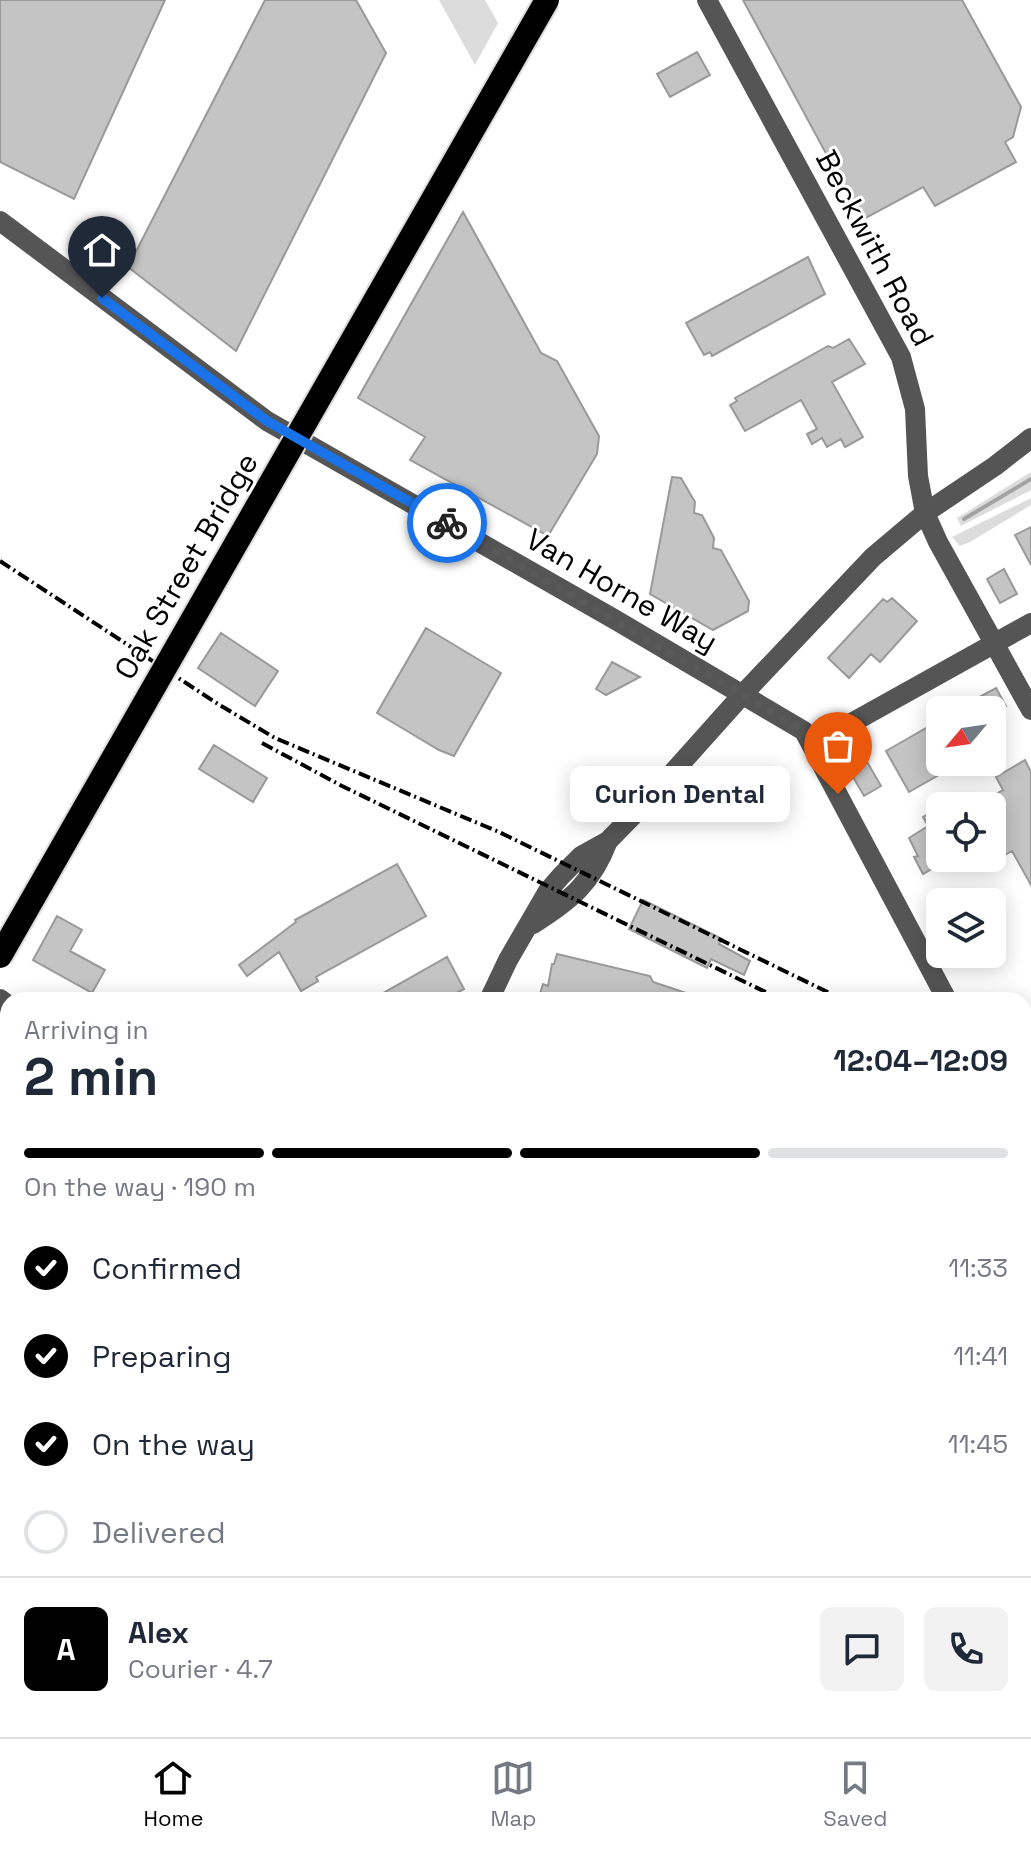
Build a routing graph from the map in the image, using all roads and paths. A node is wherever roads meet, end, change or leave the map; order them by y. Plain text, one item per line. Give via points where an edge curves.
1 (529, 0) edge
2 (547, 0) edge
3 (707, 0) edge
4 (0, 221) edge
5 (1031, 438) edge
6 (1031, 452) edge
7 (995, 466) junction
8 (925, 513) junction
9 (1031, 623) edge
10 (994, 643) junction
11 (743, 694) junction
12 (1031, 710) edge
13 (812, 745) junction
14 (0, 923) edge
15 (0, 956) edge
16 (493, 992) edge
17 (943, 992) edge

1 - 14 highway, Oak Street Bridge
2 - 15 highway, Oak Street Bridge, bridge
3 - 8 street, Beckwith Road via 901,357 915,409
4 - 11 street, Van Horne Way via 267,421
5 - 7 street
6 - 7 street
7 - 8 street
8 - 10 street, Beckwith Road
8 - 11 street via 873,557
9 - 10 street
10 - 12 street, Beckwith Road
10 - 13 street
11 - 13 street, Van Horne Way via 804,731
11 - 16 street via 608,841 581,856 548,891
13 - 17 street, Van Horne Way

